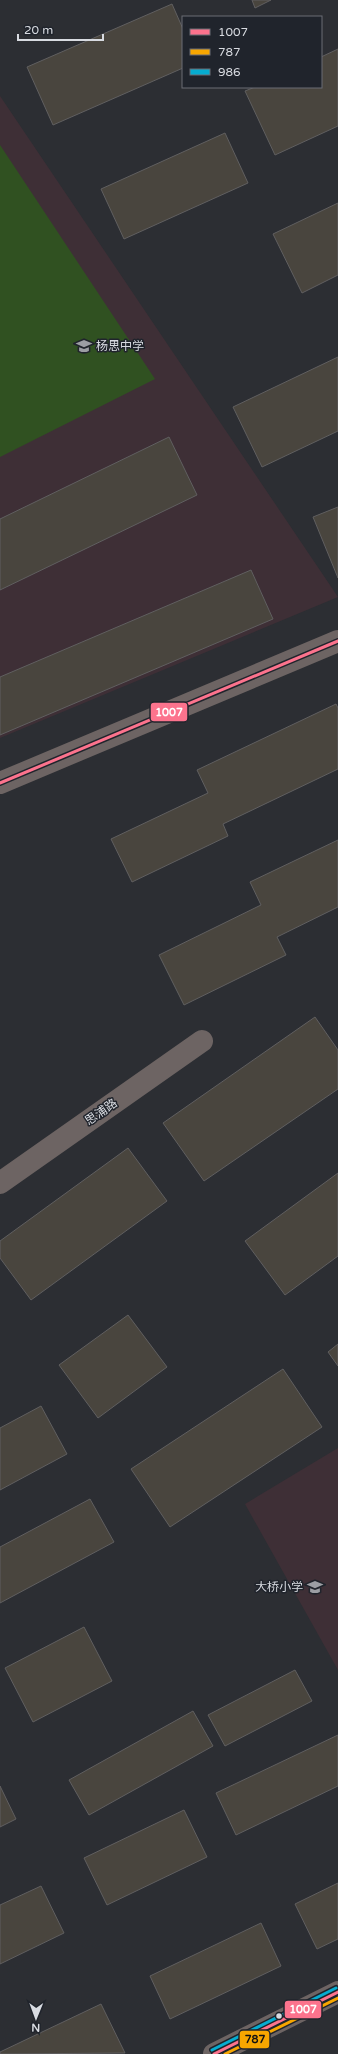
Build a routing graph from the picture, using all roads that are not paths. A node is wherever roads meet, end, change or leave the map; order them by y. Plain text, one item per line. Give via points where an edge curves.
1 (338, 641) edge
2 (0, 783) edge
3 (202, 1041) dead end
4 (0, 1183) edge
5 (338, 1992) edge
6 (214, 2054) edge

1 - 2 street
3 - 4 street, 思浦路
5 - 6 street

